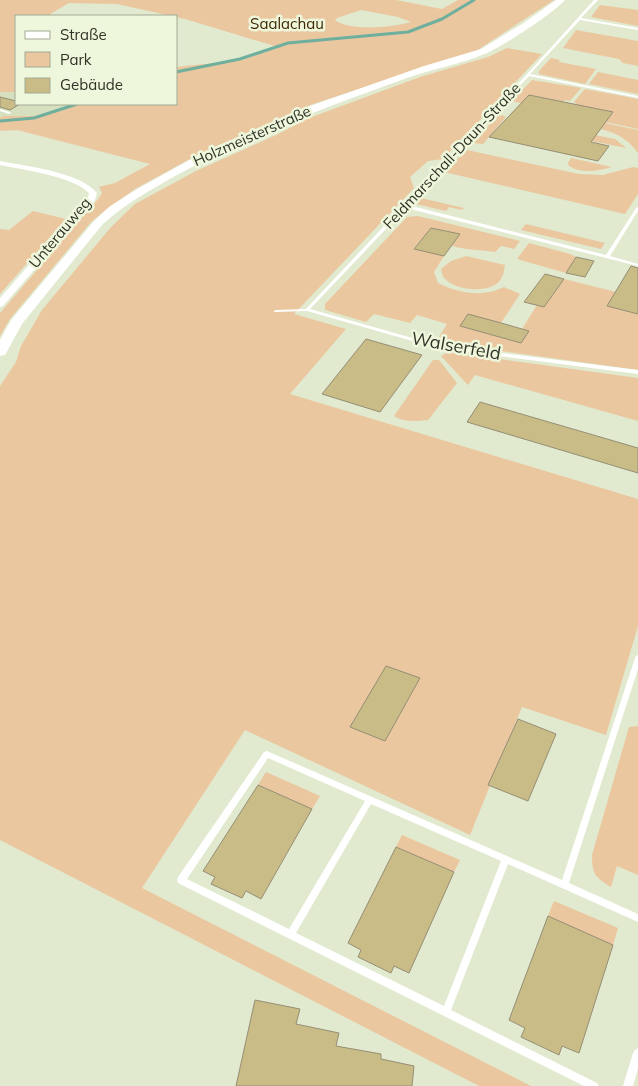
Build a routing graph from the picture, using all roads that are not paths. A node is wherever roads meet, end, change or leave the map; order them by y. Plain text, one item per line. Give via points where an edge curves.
1 (562, 0) edge
2 (596, 0) edge
3 (579, 18) junction
4 (638, 29) edge
5 (528, 75) junction
6 (638, 97) edge
7 (0, 110) edge
8 (10, 113) dead end
9 (0, 163) edge
10 (405, 206) junction
11 (638, 208) edge
12 (607, 257) junction
13 (638, 265) edge
14 (0, 304) edge
15 (307, 310) junction
16 (276, 311) dead end
17 (0, 352) edge
18 (638, 372) edge
19 (638, 658) edge
20 (370, 800) junction
21 (506, 859) junction
22 (564, 885) junction
23 (638, 918) edge
24 (290, 935) junction
25 (446, 1012) junction
26 (638, 1053) edge
27 (594, 1086) edge
28 (628, 1086) edge

1 - 17 street, Holzmeisterstraße via 484,51 313,108 206,155 141,191 98,223 16,323
2 - 3 lane, Feldmarschall-Daun-Straße
3 - 4 lane
3 - 5 lane, Feldmarschall-Daun-Straße
5 - 6 lane
5 - 10 lane, Feldmarschall-Daun-Straße
7 - 8 lane
9 - 14 street, Unterauweg via 76,182 90,187 93,193 89,202
10 - 12 lane
10 - 15 lane, Feldmarschall-Daun-Straße
11 - 12 lane
12 - 13 lane
15 - 16 lane, Walserfeld
15 - 18 lane, Walserfeld via 437,346
19 - 22 lane
20 - 21 lane
20 - 24 lane
20 - 24 lane via 267,754 181,880
21 - 22 lane
21 - 25 lane
22 - 23 lane
24 - 25 lane
25 - 27 lane
26 - 28 lane

